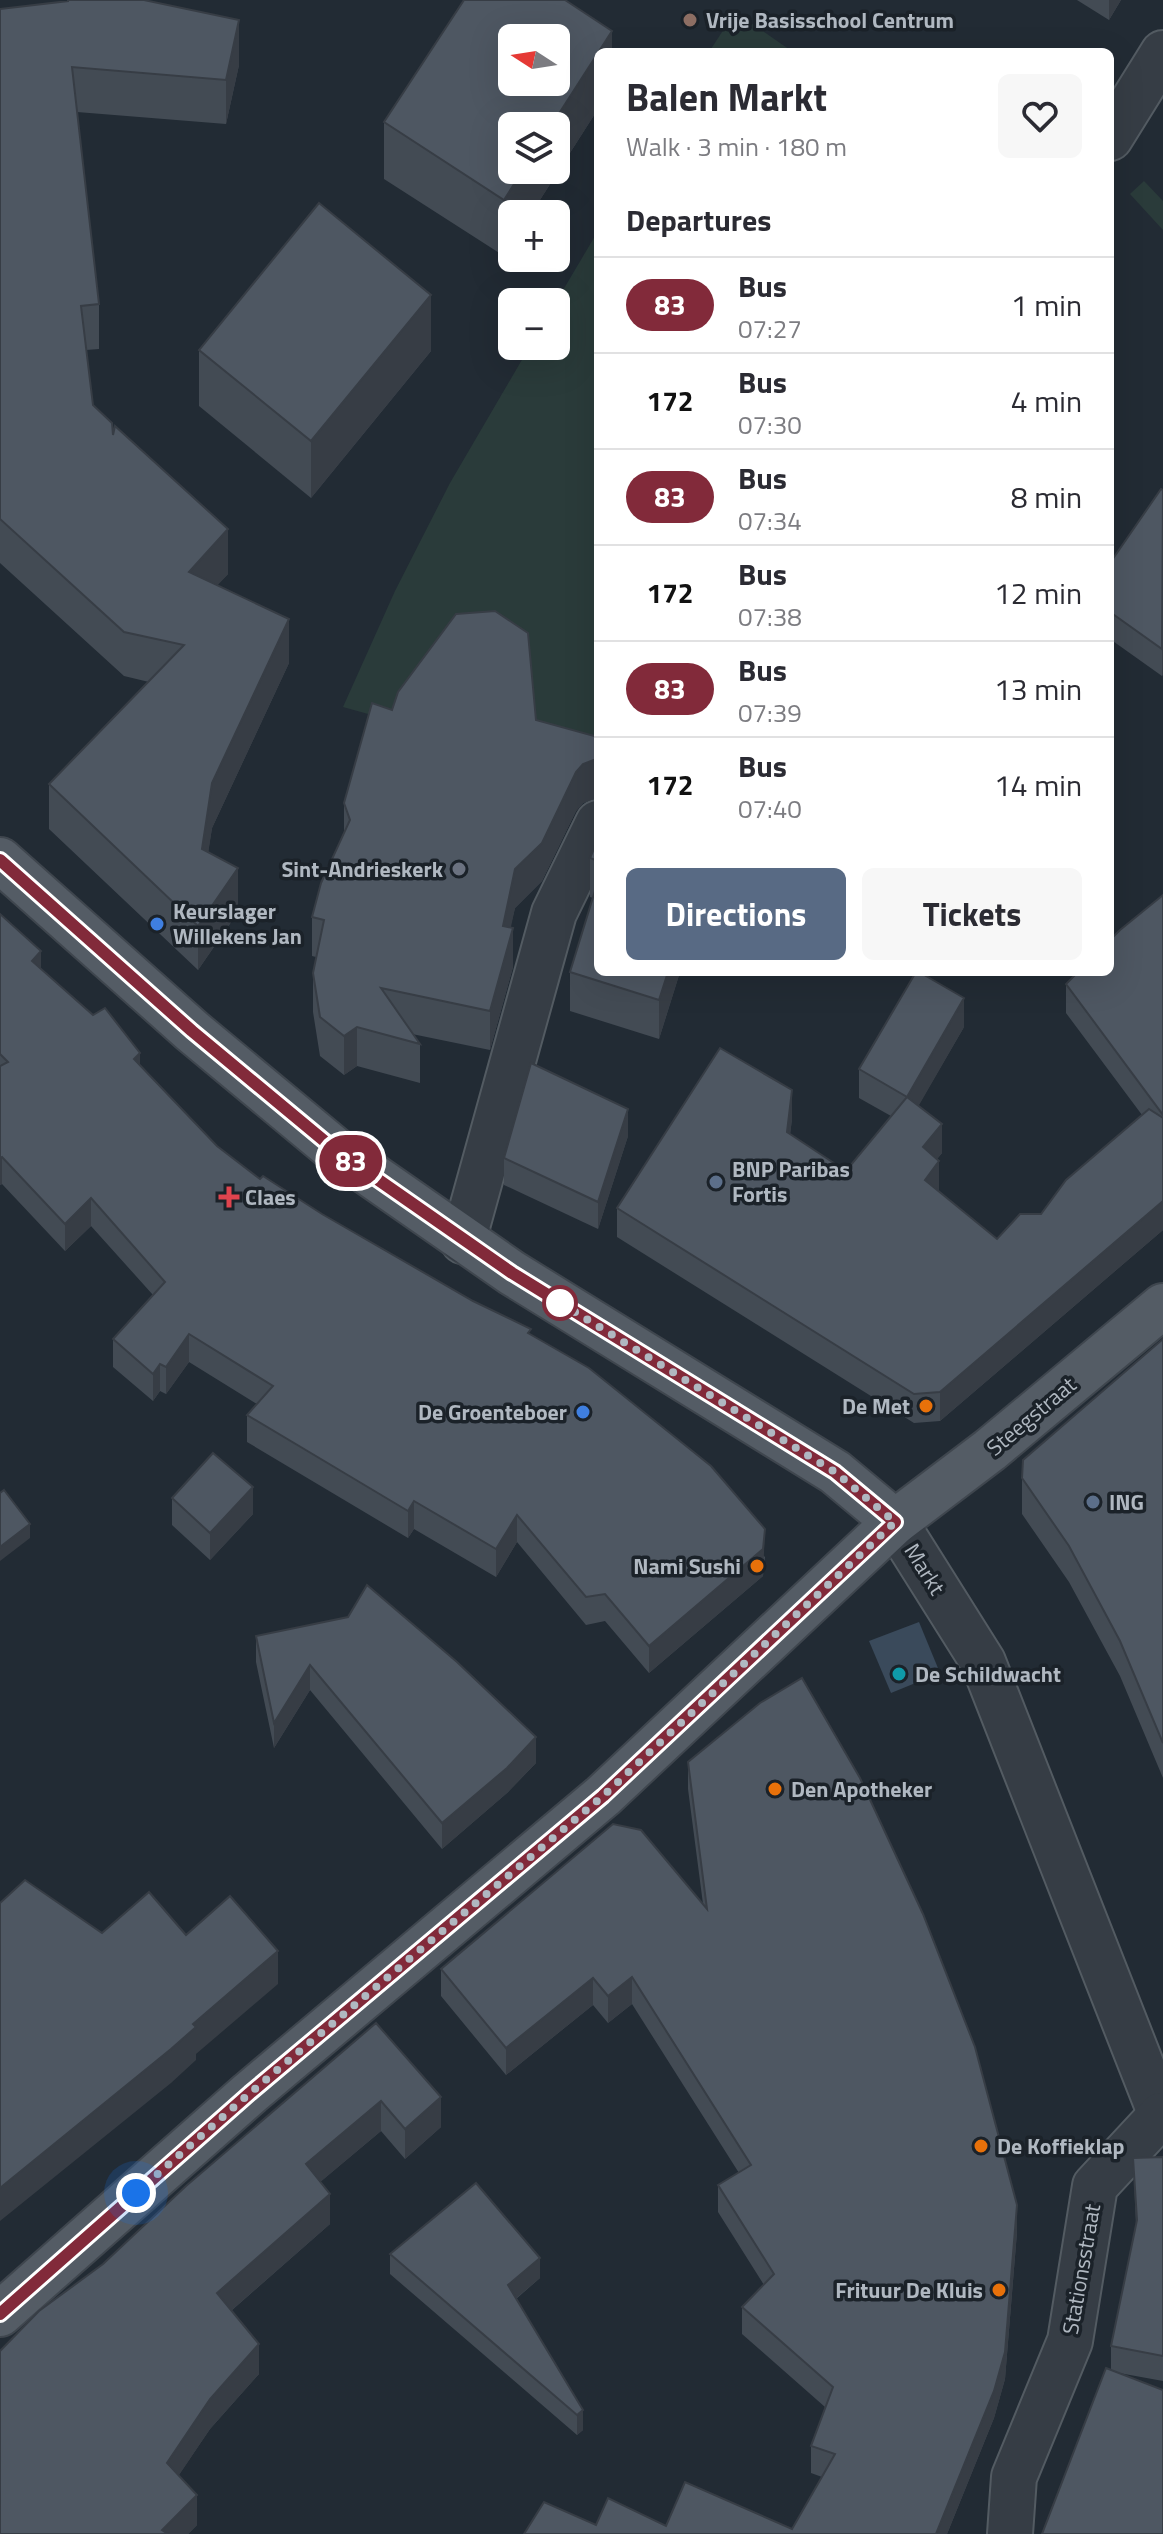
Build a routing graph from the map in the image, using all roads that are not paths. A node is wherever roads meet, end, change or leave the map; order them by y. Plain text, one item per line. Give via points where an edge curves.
1 (1163, 53) edge
2 (1114, 132) edge
3 (594, 831) edge
4 (0, 860) edge
5 (463, 1241) junction
6 (1163, 1306) edge
7 (895, 1522) junction
8 (1162, 2115) edge
9 (0, 2314) edge
10 (1010, 2534) edge

1 - 2 street
3 - 5 street via 554,913
4 - 5 main road, Markt via 334,1149
5 - 7 main road, Markt via 835,1472
6 - 7 main road, Steegstraat
7 - 8 street, Markt via 983,1662
7 - 9 main road, Steegstraat via 603,1796 250,2093
8 - 10 street, Stationsstraat via 1095,2186 1070,2341 1014,2477

